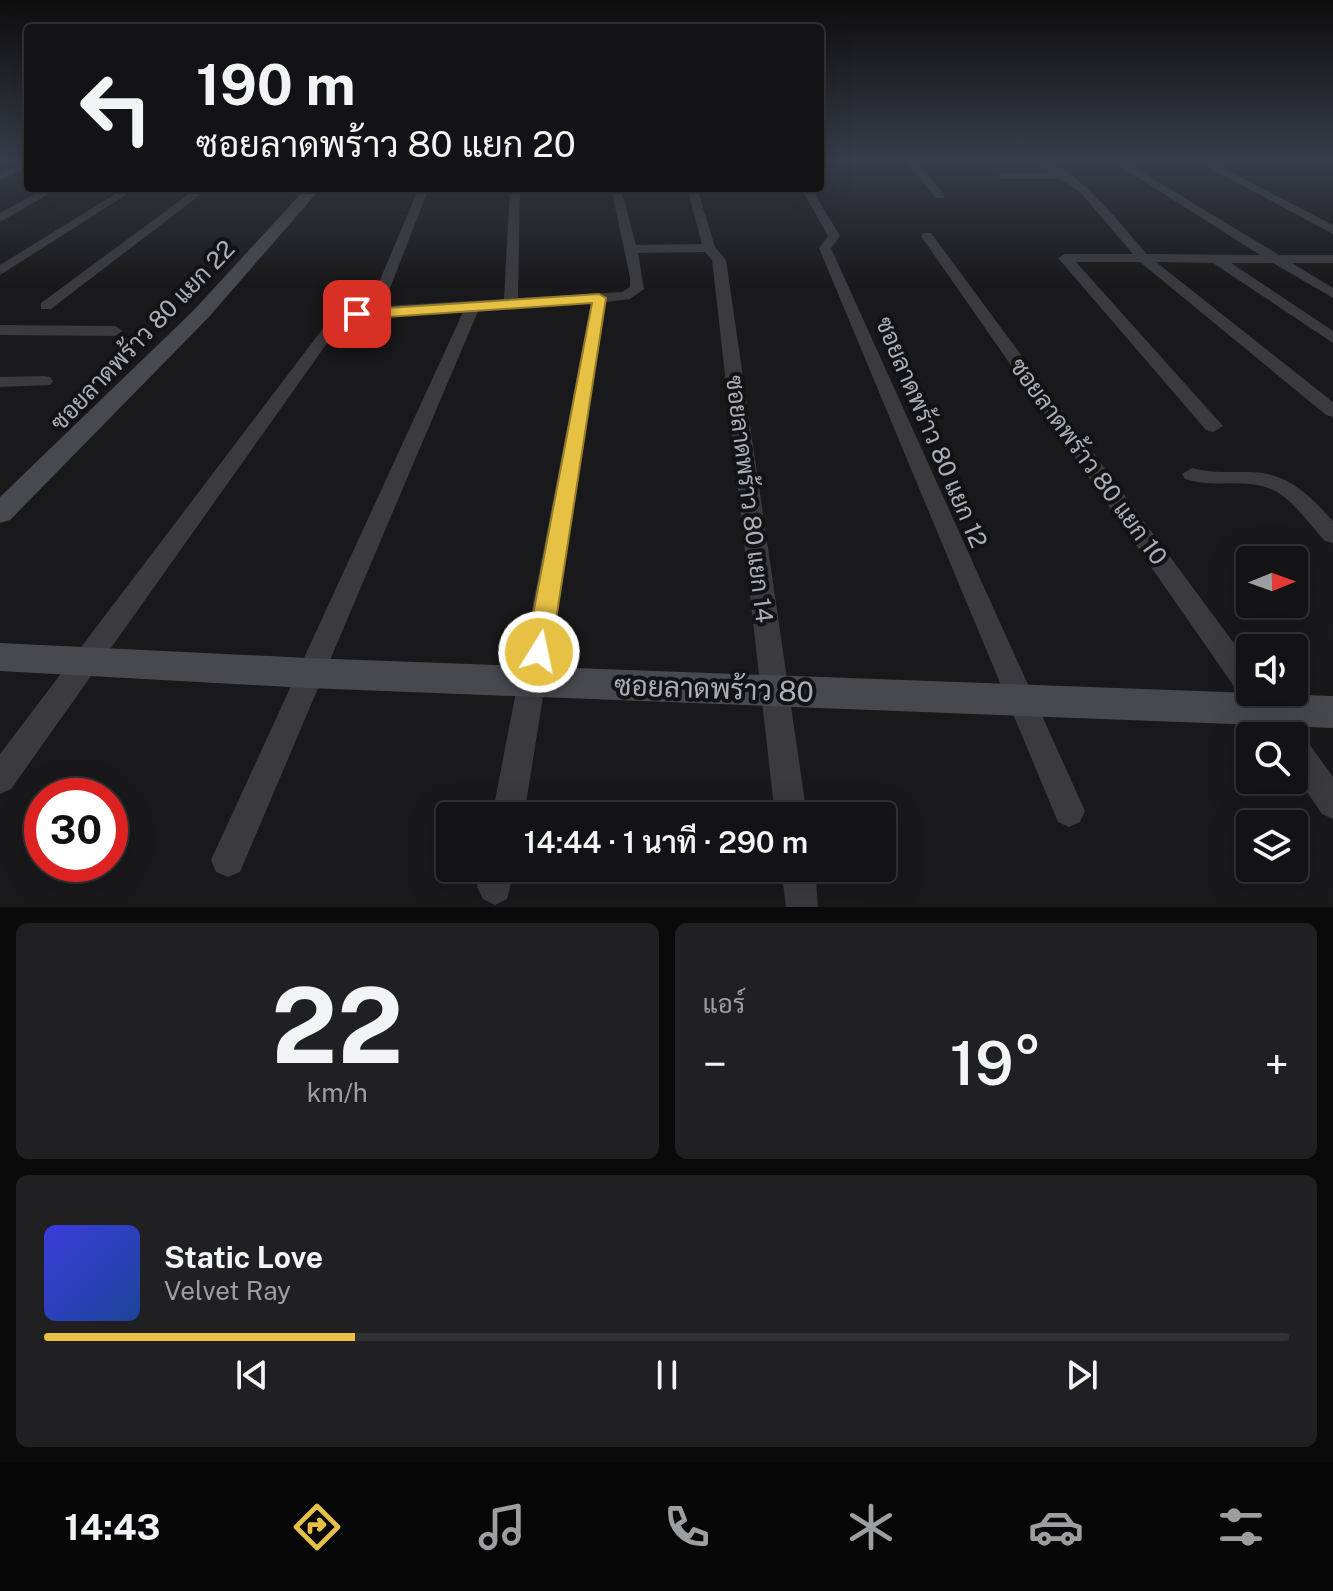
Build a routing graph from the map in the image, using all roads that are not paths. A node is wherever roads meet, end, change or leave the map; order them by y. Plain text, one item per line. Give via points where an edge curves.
1 (30, 201) edge
2 (111, 201) edge
3 (186, 201) edge
4 (302, 201) edge
5 (419, 201) edge
6 (515, 201) edge
7 (619, 201) edge
8 (696, 201) edge
9 (814, 201) edge
10 (1095, 201) edge
11 (1183, 201) edge
12 (1278, 201) edge
13 (0, 218) edge
14 (1333, 230) edge
15 (927, 236) dead end
16 (709, 248) junction
17 (631, 249) junction
18 (1144, 259) junction
19 (1217, 259) junction
20 (1278, 259) junction
21 (1333, 259) edge
22 (0, 271) edge
23 (1333, 294) edge
24 (599, 298) junction
25 (511, 304) junction
26 (46, 306) dead end
27 (473, 306) junction
28 (374, 311) junction
29 (0, 330) edge
30 (115, 331) dead end
31 (1333, 338) edge
32 (44, 381) dead end
33 (0, 382) edge
34 (1333, 411) edge
35 (1213, 426) dead end
36 (1192, 474) dead end
37 (0, 513) edge
38 (1333, 535) edge
39 (0, 657) edge
40 (87, 661) junction
41 (1236, 667) edge
42 (308, 673) junction
43 (533, 681) junction
44 (775, 690) junction
45 (1021, 702) junction
46 (1236, 706) edge
47 (1264, 706) edge
48 (1333, 712) edge
49 (1308, 768) edge
50 (0, 779) edge
51 (511, 802) edge
52 (789, 802) edge
53 (1333, 803) edge
54 (1069, 811) dead end
55 (228, 860) dead end
56 (800, 882) edge
57 (802, 903) dead end

1 - 13 street
2 - 22 street
3 - 26 street
4 - 37 street, ซอยลาดพร้าว 80 แยก 22 via 216,300
5 - 28 street
6 - 25 street
7 - 17 street
8 - 16 street, ซอยลาดพร้าว 80 แยก 14
9 - 45 street, ซอยลาดพร้าว 80 แยก 12 via 834,236 825,248
10 - 18 street
11 - 20 street
12 - 14 street
15 - 41 street, ซอยลาดพร้าว 80 แยก 10
16 - 17 street
16 - 44 street, ซอยลาดพร้าว 80 แยก 14 via 719,260
17 - 24 street via 637,289 625,296
18 - 19 street
18 - 34 street
18 - 35 street via 1065,258
19 - 20 street
19 - 31 street
20 - 21 street
20 - 23 street
24 - 25 street
24 - 43 street
25 - 27 street
27 - 28 street
27 - 42 street
28 - 40 street via 335,322
29 - 30 street
32 - 33 street
36 - 38 street via 1275,482
39 - 40 street, ซอยลาดพร้าว 80
40 - 42 street, ซอยลาดพร้าว 80
40 - 50 street
42 - 43 street, ซอยลาดพร้าว 80
42 - 55 street
43 - 44 street, ซอยลาดพร้าว 80
43 - 51 street
44 - 45 street, ซอยลาดพร้าว 80
44 - 52 street, ซอยลาดพร้าว 80 แยก 14
45 - 46 street, ซอยลาดพร้าว 80
45 - 54 street
47 - 48 street, ซอยลาดพร้าว 80
49 - 53 street
56 - 57 street

